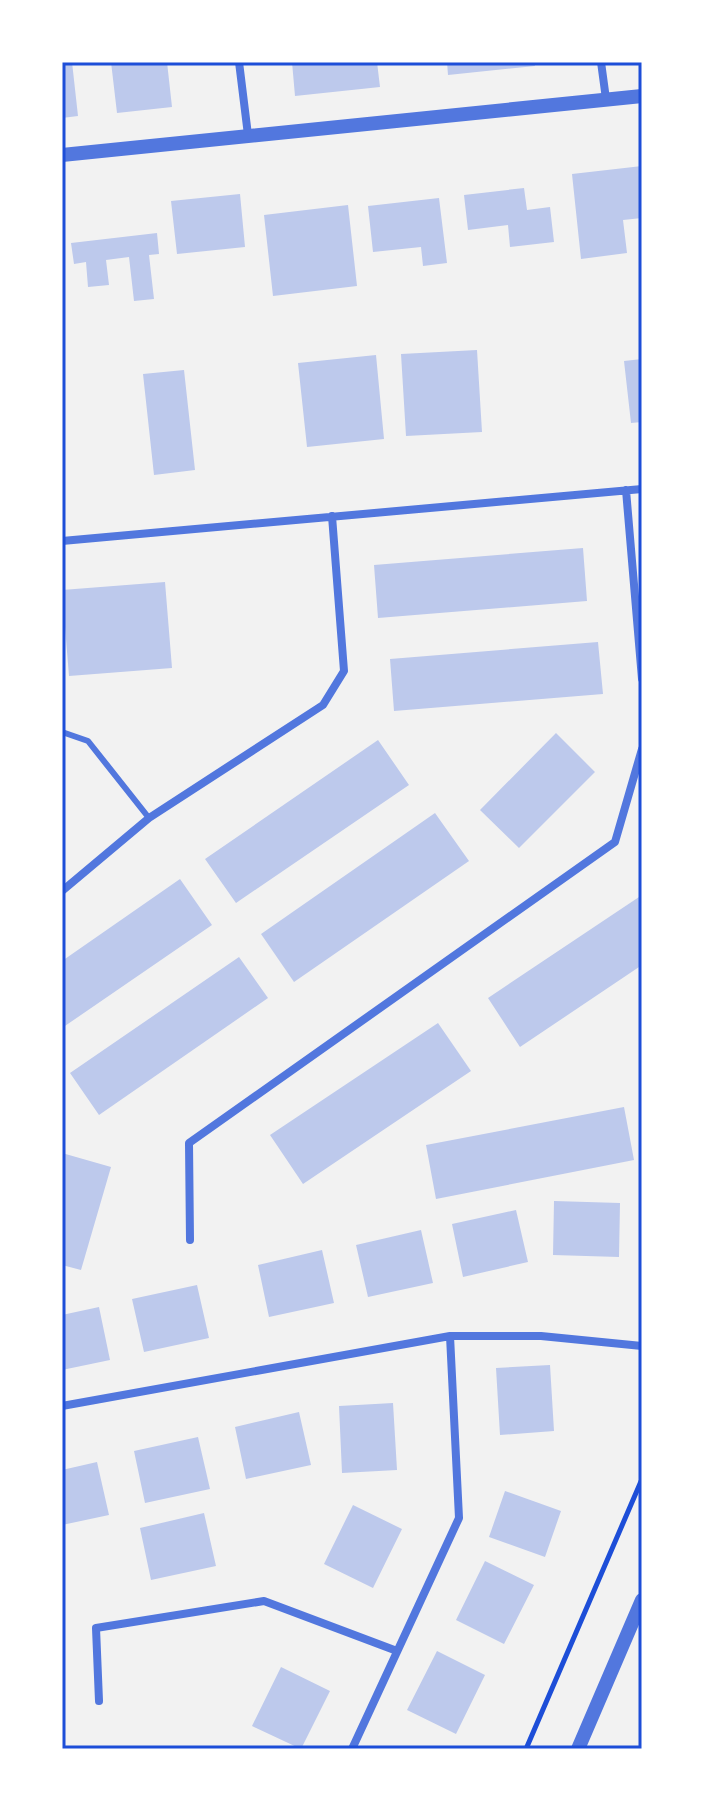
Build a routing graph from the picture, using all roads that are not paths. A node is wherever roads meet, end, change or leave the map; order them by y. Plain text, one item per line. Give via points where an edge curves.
1 (239, 62) edge
2 (601, 62) edge
3 (642, 96) edge
4 (606, 99) junction
5 (248, 135) junction
6 (62, 155) edge
7 (642, 489) edge
8 (626, 490) junction
9 (332, 516) junction
10 (62, 541) edge
11 (642, 679) edge
12 (62, 732) edge
13 (642, 749) edge
14 (149, 818) junction
15 (62, 891) edge
16 (190, 1240) dead end
17 (450, 1336) junction
18 (642, 1346) edge
19 (62, 1406) edge
20 (642, 1600) edge
21 (397, 1651) junction
22 (99, 1701) dead end
23 (352, 1749) edge
24 (578, 1749) edge

1 - 5 street
2 - 4 street
3 - 4 street
4 - 5 street
5 - 6 street
7 - 8 street
8 - 9 street
8 - 11 street
9 - 10 street
9 - 14 street via 344,671 323,705
12 - 14 lane via 88,741
13 - 16 street via 615,842 189,1143
14 - 15 street
17 - 18 street via 541,1336
17 - 19 street
17 - 21 street via 459,1518
20 - 24 street
21 - 22 street via 264,1601 96,1628
21 - 23 street

